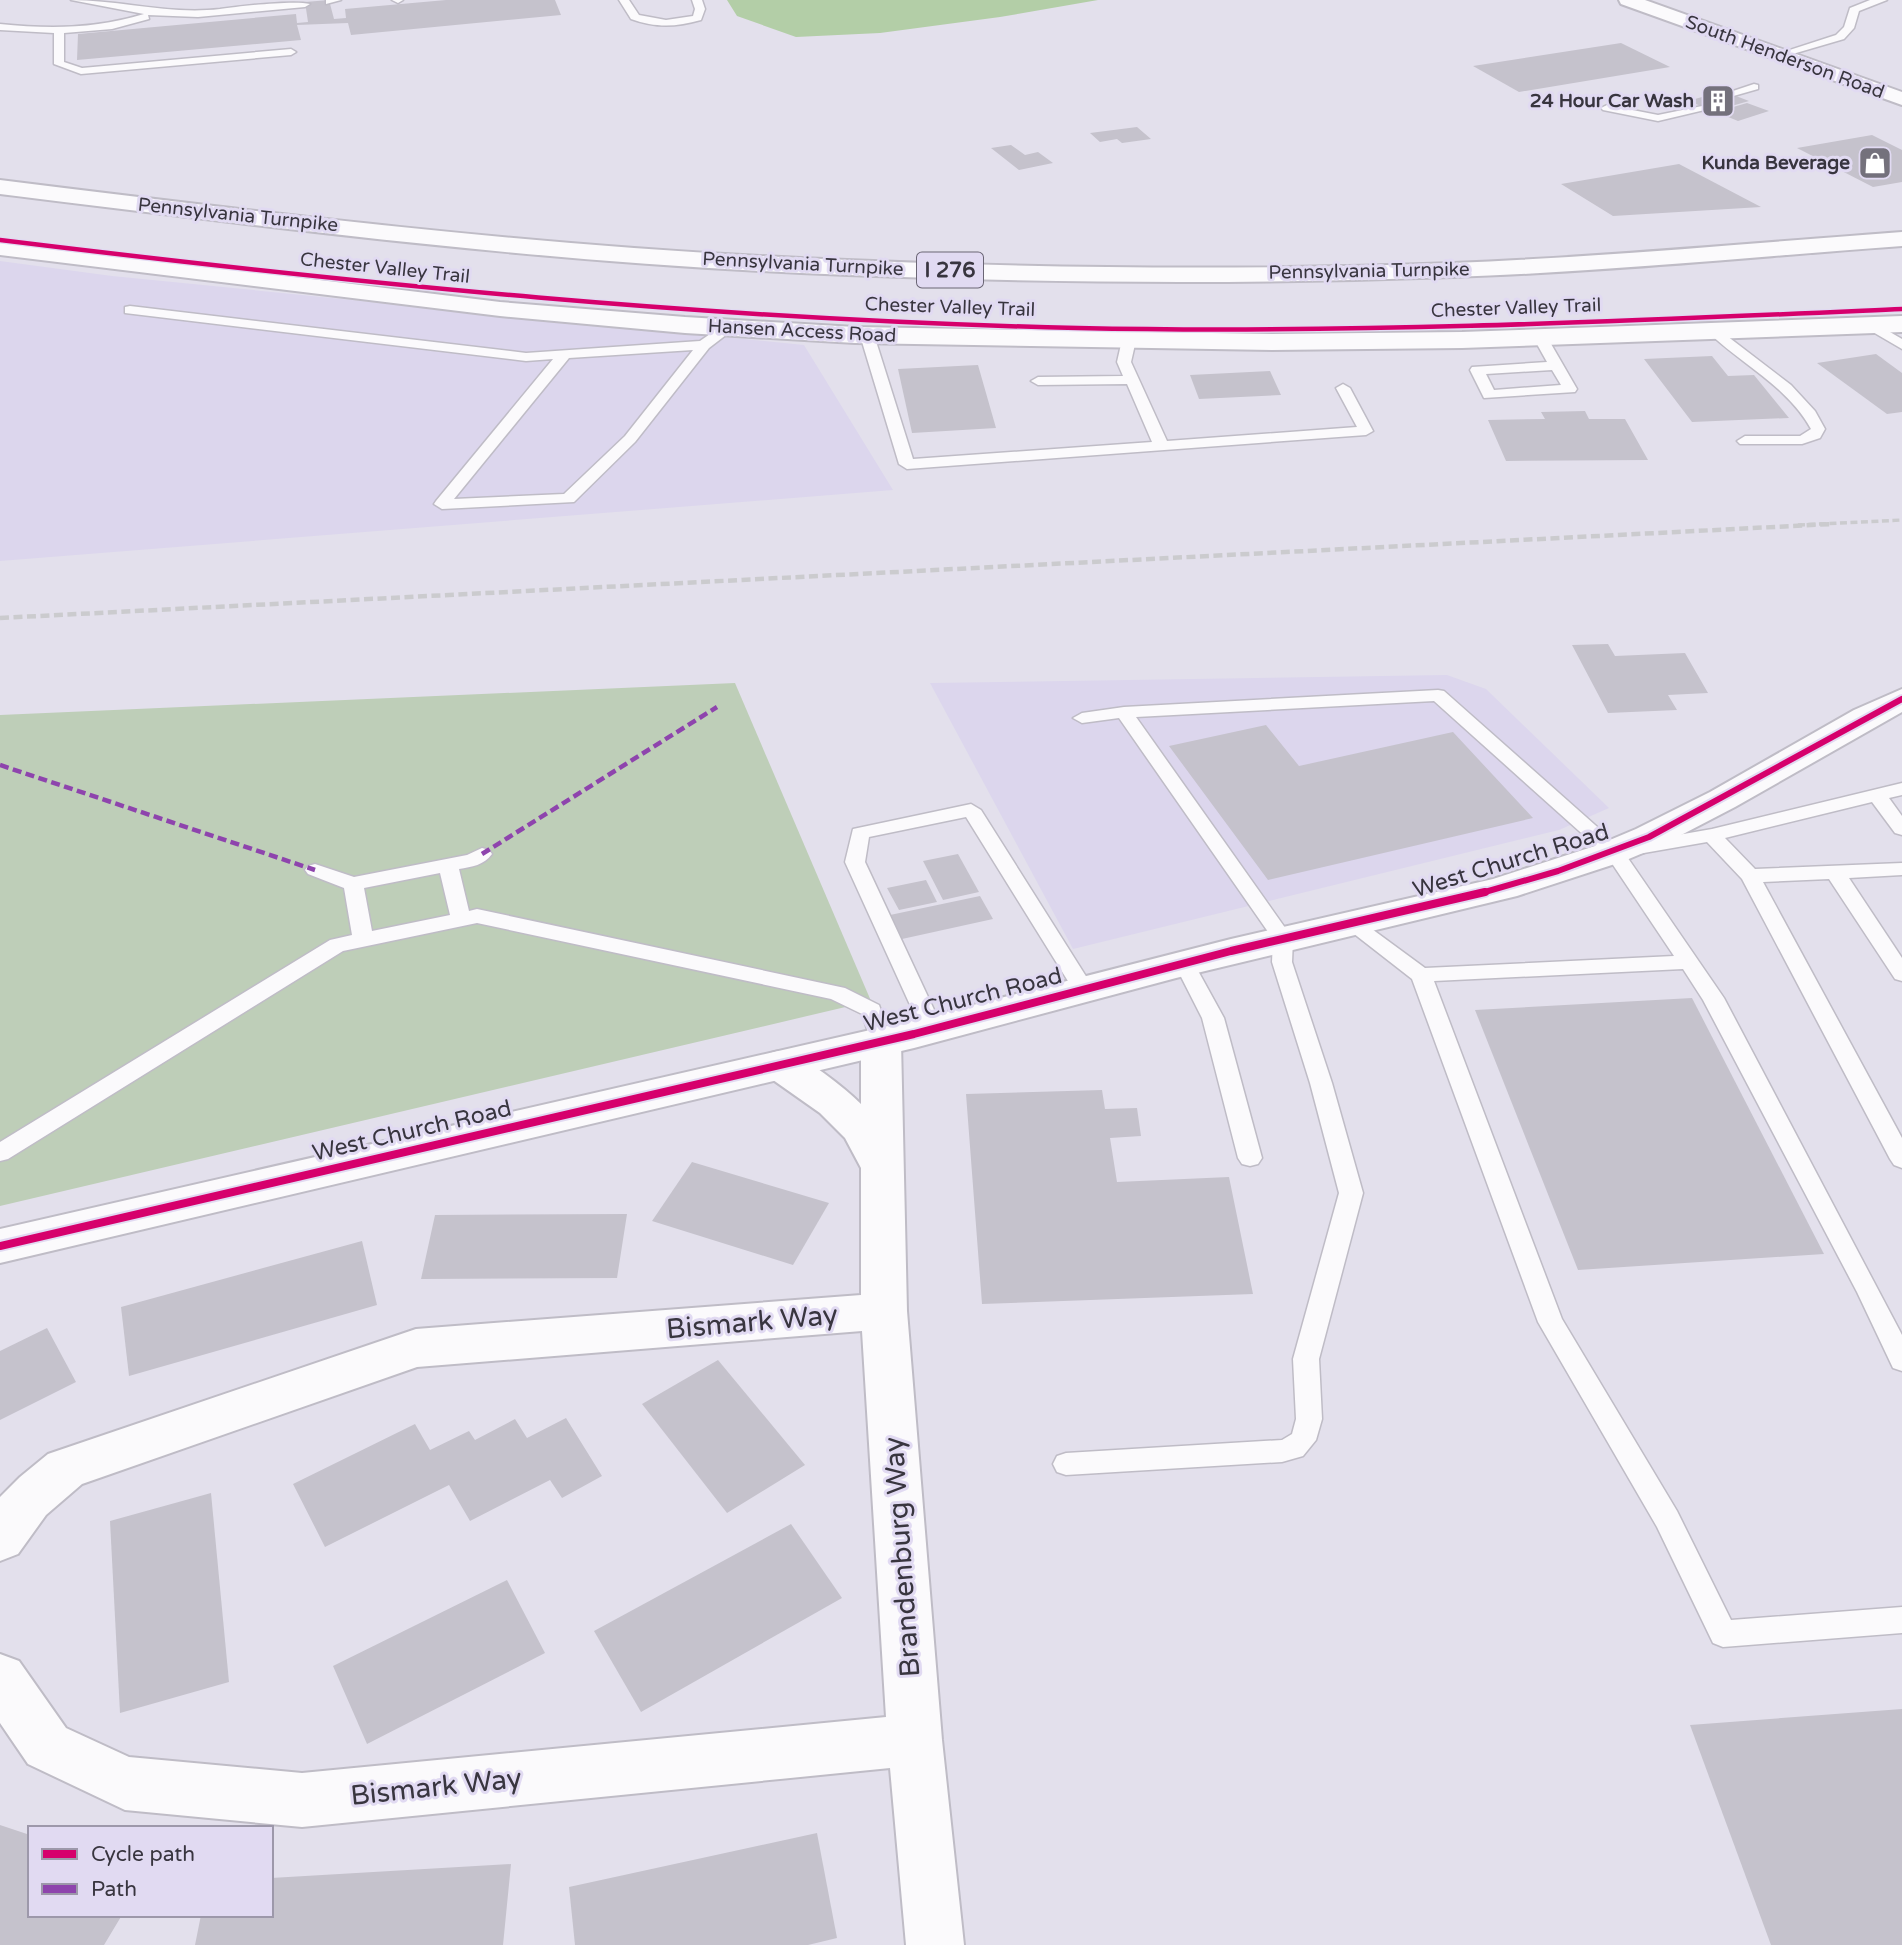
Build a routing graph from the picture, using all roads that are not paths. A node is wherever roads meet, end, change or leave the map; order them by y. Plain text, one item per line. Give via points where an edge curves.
1 (76, 0) edge
2 (624, 0) edge
3 (697, 0) edge
4 (1628, 0) edge
5 (1882, 0) edge
6 (279, 1) edge
7 (305, 4) dead end
8 (156, 12) junction
9 (0, 27) edge
10 (59, 28) junction
11 (291, 52) dead end
12 (1779, 55) junction
13 (1760, 90) dead end
14 (1736, 96) dead end
15 (1902, 99) edge
16 (1702, 106) dead end
17 (1607, 108) dead end
18 (0, 187) edge
19 (0, 201) edge
20 (1902, 239) edge
21 (0, 248) edge
22 (1902, 259) edge
23 (130, 310) dead end
24 (1902, 324) edge
25 (1871, 325) junction
26 (727, 328) junction
27 (1714, 330) junction
28 (867, 335) junction
29 (1540, 337) junction
30 (1129, 340) junction
31 (704, 345) junction
32 (1902, 345) edge
33 (564, 355) junction
34 (1557, 366) junction
35 (1132, 380) junction
36 (1038, 381) dead end
37 (1343, 388) dead end
38 (1745, 441) dead end
39 (1161, 445) junction
40 (1902, 699) edge
41 (1124, 712) junction
42 (1082, 718) dead end
43 (1902, 789) edge
44 (1877, 795) junction
45 (1902, 829) edge
46 (1712, 835) junction
47 (1614, 852) junction
48 (482, 854) dead end
49 (448, 865) junction
50 (1902, 869) edge
51 (315, 870) dead end
52 (1835, 872) junction
53 (1750, 876) junction
54 (353, 884) junction
55 (461, 919) junction
56 (1354, 926) junction
57 (363, 939) junction
58 (1283, 939) junction
59 (1687, 962) junction
60 (1184, 963) junction
61 (1902, 974) edge
62 (1421, 975) junction
63 (1083, 989) junction
64 (932, 1029) junction
65 (881, 1042) junction
66 (780, 1065) junction
67 (1894, 1131) edge
68 (0, 1153) edge
69 (1250, 1158) dead end
70 (1902, 1160) edge
71 (882, 1167) junction
72 (0, 1245) edge
73 (884, 1311) junction
74 (1902, 1361) edge
75 (1066, 1464) dead end
76 (0, 1539) edge
77 (1902, 1620) edge
78 (0, 1678) edge
79 (915, 1740) junction
80 (935, 1945) edge

1 - 8 lane
2 - 3 lane via 635,17 660,25 697,18
4 - 12 main road, South Henderson Road
5 - 12 lane via 1854,10 1849,29 1834,40
6 - 7 lane
6 - 8 lane via 198,13
8 - 10 lane via 134,21
9 - 10 lane
10 - 11 lane via 58,64 81,71
12 - 15 main road, South Henderson Road
13 - 14 lane
16 - 17 lane via 1658,118
18 - 20 main road, Pennsylvania Turnpike / I 276 via 592,251 721,261 1054,273 1454,270
19 - 22 main road, Pennsylvania Turnpike / I 276 via 663,273 945,286 1522,282
21 - 26 main road, Hansen Access Road via 500,309
23 - 33 lane via 526,357
24 - 25 main road, Hansen Access Road
25 - 27 main road, Hansen Access Road
25 - 32 lane
26 - 28 main road, Hansen Access Road
26 - 31 lane
27 - 29 main road, Hansen Access Road
27 - 38 lane via 1798,400 1818,429 1802,440
28 - 30 main road, Hansen Access Road
28 - 39 lane via 907,464
29 - 30 main road, Hansen Access Road
29 - 34 lane
30 - 35 lane via 1124,362
31 - 33 lane
31 - 33 lane via 630,439 568,499 442,504
34 - 34 lane via 1570,389 1489,395 1477,370
35 - 36 lane
35 - 39 lane
37 - 39 lane via 1366,431
40 - 47 main road, West Church Road via 1723,800
41 - 42 lane
41 - 47 lane via 1438,695
41 - 58 lane
43 - 44 lane
44 - 45 lane
44 - 46 lane
46 - 47 lane
46 - 53 lane
47 - 56 main road, West Church Road via 1476,896
47 - 59 lane
48 - 49 lane
49 - 54 lane
49 - 55 lane
50 - 52 lane
51 - 54 lane
52 - 53 lane
52 - 61 lane
53 - 67 lane
54 - 57 lane
55 - 57 lane
55 - 65 lane via 477,916 837,993 871,1010
56 - 58 main road, West Church Road
56 - 62 lane
57 - 68 lane via 337,945
58 - 60 main road, West Church Road
58 - 75 lane via 1282,962 1351,1193 1306,1359 1310,1398 1303,1440 1282,1451
59 - 62 lane
59 - 74 lane via 1720,1010
60 - 63 main road, West Church Road
60 - 69 lane via 1213,1018
62 - 77 lane via 1550,1322 1660,1507 1723,1634
63 - 64 main road, West Church Road
63 - 64 lane via 971,810 860,833 855,862
64 - 65 main road, West Church Road
65 - 66 main road, West Church Road
65 - 71 main road, Brandenburg Way
66 - 71 main road, Brandenburg Way via 835,1103 860,1128
66 - 72 main road, West Church Road
67 - 70 lane
71 - 73 main road, Brandenburg Way
73 - 76 main road, Bismark Way via 416,1348 65,1469 25,1504
73 - 79 main road, Brandenburg Way
78 - 79 main road, Bismark Way via 47,1746 125,1783 302,1801
79 - 80 main road, Brandenburg Way

